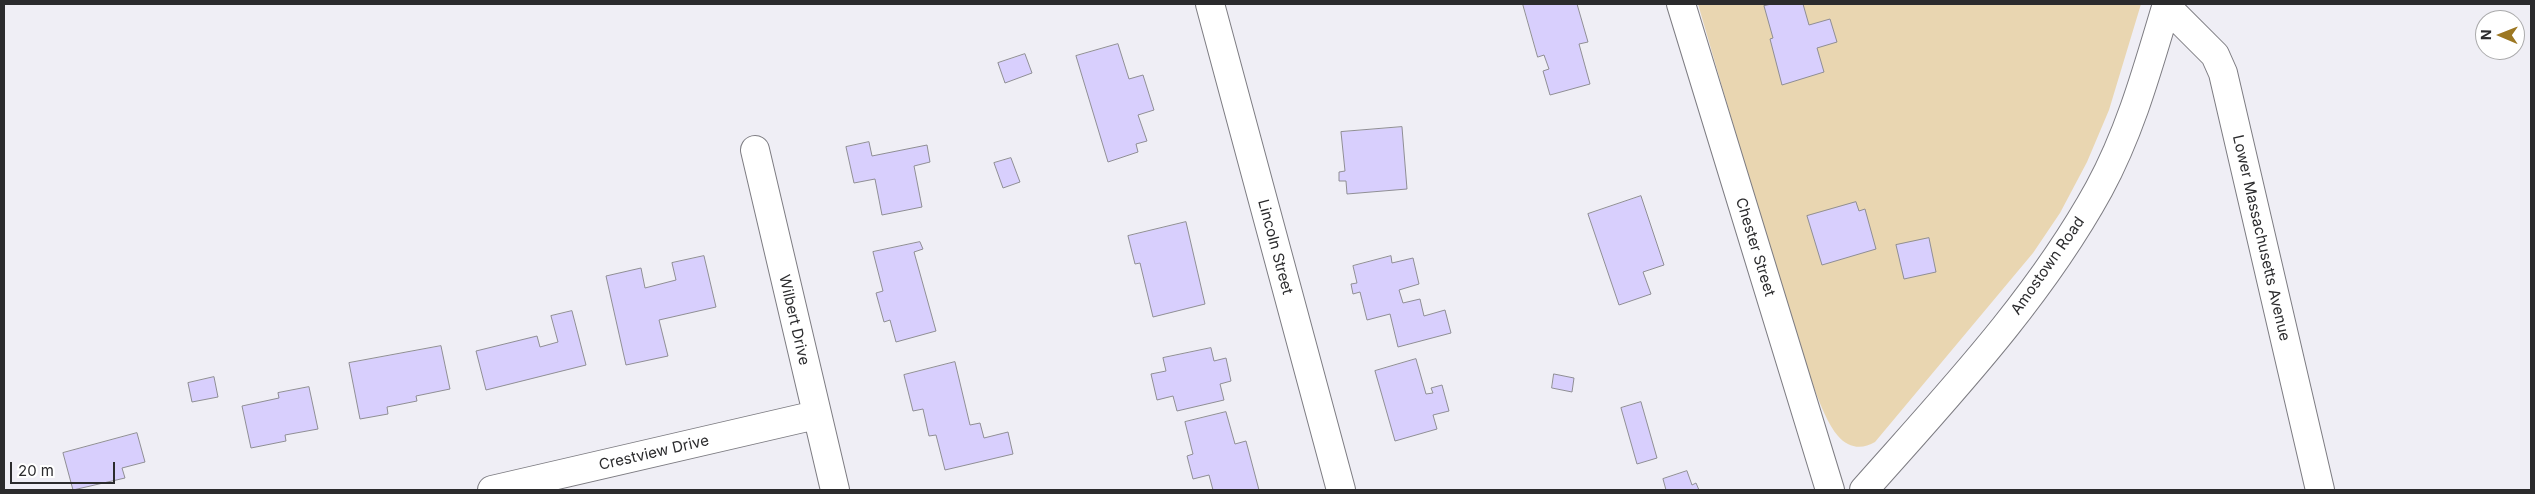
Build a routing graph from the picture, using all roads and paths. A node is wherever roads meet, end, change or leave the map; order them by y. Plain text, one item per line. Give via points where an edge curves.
1 (1210, 4) edge
2 (1681, 4) edge
3 (2166, 5) edge
4 (756, 150) dead end
5 (816, 415) junction
6 (492, 490) edge
7 (834, 490) edge
8 (1341, 490) edge
9 (1830, 490) edge
10 (1864, 490) edge
11 (2320, 490) edge

1 - 8 street, Lincoln Street
2 - 9 street, Chester Street
3 - 10 street, Amostown Road via 2132,120 2100,188 2080,221 2056,259 1978,360
3 - 11 street, Lower Massachusetts Avenue via 2214,55 2223,73
4 - 5 street, Wilbert Drive
5 - 6 street, Crestview Drive
5 - 7 street, Wilbert Drive

